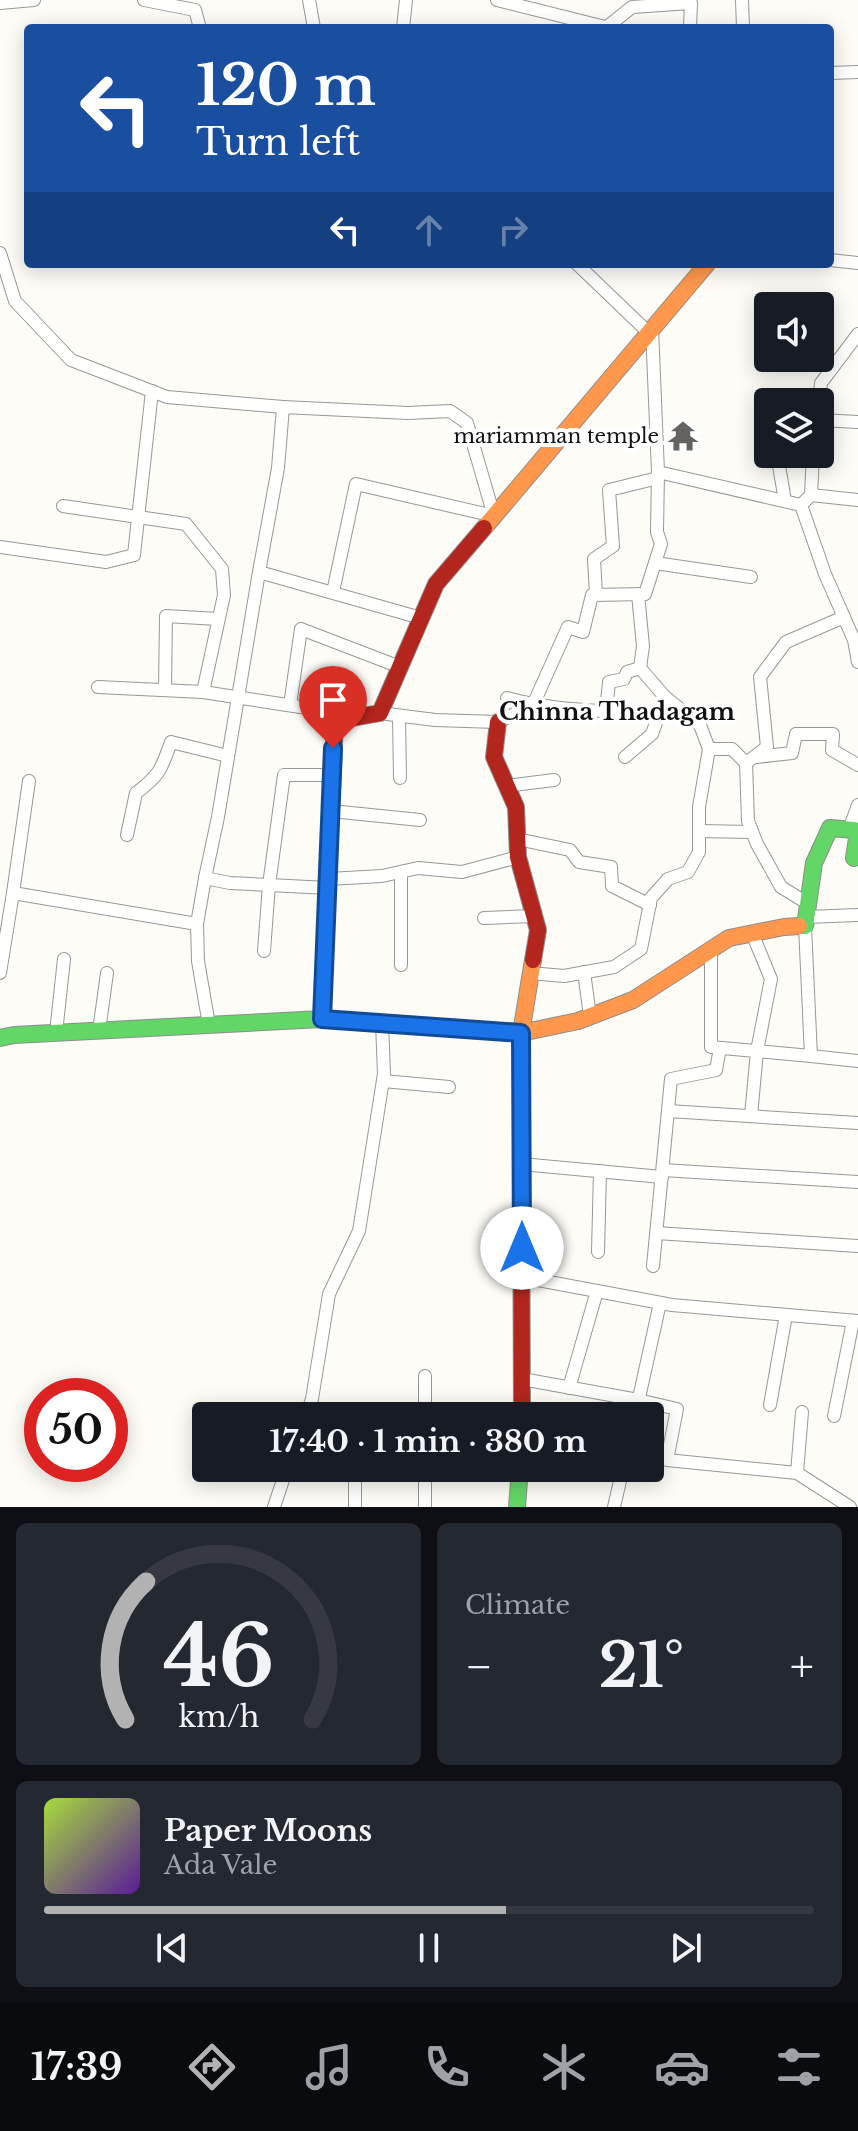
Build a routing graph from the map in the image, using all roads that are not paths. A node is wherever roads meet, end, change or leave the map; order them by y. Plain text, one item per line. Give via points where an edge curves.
1 (34, 0) edge
2 (146, 0) edge
3 (309, 0) edge
4 (406, 0) edge
5 (497, 0) edge
6 (742, 0) edge
7 (0, 3) edge
8 (199, 24) edge
9 (313, 24) edge
10 (403, 24) edge
11 (576, 24) edge
12 (613, 24) edge
13 (690, 24) edge
14 (743, 24) edge
15 (858, 72) edge
16 (834, 73) edge
17 (0, 253) edge
18 (834, 260) edge
19 (858, 263) edge
20 (581, 268) edge
21 (704, 268) edge
22 (6, 289) edge
23 (651, 331) junction
24 (858, 334) edge
25 (841, 356) junction
26 (858, 357) edge
27 (820, 388) edge
28 (152, 391) junction
29 (283, 407) junction
30 (834, 421) edge
31 (858, 422) edge
32 (779, 468) edge
33 (812, 468) edge
34 (658, 475) junction
35 (811, 495) junction
36 (858, 500) edge
37 (785, 501) junction
38 (801, 505) junction
39 (63, 506) dead end
40 (494, 516) junction
41 (138, 517) junction
42 (0, 547) edge
43 (655, 563) junction
44 (259, 572) junction
45 (751, 577) dead end
46 (333, 592) junction
47 (596, 594) junction
48 (638, 594) junction
49 (844, 617) junction
50 (421, 618) junction
51 (218, 619) junction
52 (856, 639) edge
53 (858, 662) edge
54 (400, 667) junction
55 (640, 668) junction
56 (98, 687) dead end
57 (165, 689) junction
58 (203, 692) junction
59 (665, 697) junction
60 (237, 698) junction
61 (507, 698) dead end
62 (290, 705) junction
63 (533, 705) junction
64 (380, 713) junction
65 (399, 716) junction
66 (335, 721) junction
67 (498, 722) junction
68 (709, 749) junction
69 (228, 756) junction
70 (625, 757) dead end
71 (750, 760) junction
72 (858, 765) edge
73 (332, 775) junction
74 (400, 778) dead end
75 (554, 780) dead end
76 (29, 781) dead end
77 (506, 786) junction
78 (858, 805) edge
79 (331, 811) junction
80 (420, 820) dead end
81 (849, 830) junction
82 (699, 831) junction
83 (752, 832) junction
84 (127, 835) dead end
85 (517, 848) junction
86 (854, 858) dead end
87 (401, 872) junction
88 (205, 878) junction
89 (328, 884) junction
90 (269, 885) junction
91 (13, 893) junction
92 (650, 905) junction
93 (806, 915) junction
94 (858, 915) edge
95 (534, 916) junction
96 (484, 918) dead end
97 (197, 924) junction
98 (752, 933) junction
99 (711, 949) junction
100 (264, 951) dead end
101 (64, 959) dead end
102 (401, 965) dead end
103 (584, 972) junction
104 (0, 973) edge
105 (107, 973) dead end
106 (530, 973) junction
107 (590, 1016) junction
108 (322, 1019) junction
109 (382, 1023) junction
110 (209, 1025) junction
111 (99, 1031) junction
112 (56, 1033) junction
113 (521, 1033) junction
114 (0, 1038) edge
115 (720, 1048) junction
116 (757, 1051) junction
117 (811, 1056) junction
118 (858, 1061) edge
119 (383, 1081) junction
120 (449, 1087) dead end
121 (668, 1111) junction
122 (751, 1116) junction
123 (858, 1123) edge
124 (521, 1164) junction
125 (600, 1171) junction
126 (662, 1173) junction
127 (858, 1182) edge
128 (656, 1233) junction
129 (858, 1246) edge
130 (598, 1252) dead end
131 (653, 1266) dead end
132 (522, 1277) junction
133 (597, 1291) junction
134 (660, 1303) junction
135 (786, 1315) junction
136 (856, 1321) edge
137 (425, 1376) dead end
138 (522, 1379) junction
139 (569, 1388) junction
140 (638, 1400) junction
141 (310, 1402) edge
142 (425, 1402) edge
143 (522, 1402) edge
144 (770, 1405) dead end
145 (802, 1412) dead end
146 (834, 1416) dead end
147 (797, 1473) junction
148 (282, 1482) edge
149 (355, 1482) edge
150 (425, 1482) edge
151 (519, 1482) edge
152 (620, 1482) edge
153 (274, 1507) edge
154 (355, 1507) edge
155 (425, 1507) edge
156 (517, 1507) edge
157 (614, 1507) edge
158 (850, 1507) edge

1 - 7 street
2 - 8 street via 195,10
3 - 9 street
4 - 10 street
5 - 11 street
6 - 14 street
12 - 13 street via 632,7 691,3
15 - 16 street
17 - 22 street
18 - 19 street
20 - 23 street
21 - 23 street
22 - 28 street via 71,360
23 - 34 street
23 - 40 street
24 - 25 street
25 - 26 street
25 - 27 street
28 - 29 street via 167,397
28 - 41 street
29 - 40 street via 450,411 467,423
29 - 44 street
30 - 31 street
32 - 37 street
33 - 35 street
34 - 37 street
34 - 43 street via 661,544
34 - 47 street via 609,490 613,546 594,559
35 - 36 street
35 - 38 street
37 - 38 street
38 - 49 street
39 - 41 street
40 - 46 street via 356,484
40 - 50 street via 436,584
41 - 42 street via 134,555 106,562
41 - 51 street via 186,524 222,569 224,595
43 - 45 street
43 - 48 street via 645,594
44 - 46 street
44 - 60 street
46 - 50 street
47 - 48 street
47 - 63 street via 583,632 568,627
48 - 55 street
49 - 52 street
49 - 71 street via 786,642 760,677 767,747
50 - 54 street
51 - 57 street via 166,616
51 - 58 street
52 - 53 street
54 - 62 street via 301,629
54 - 64 street
55 - 59 street
55 - 63 street via 609,682 606,711
56 - 57 street
57 - 58 street
58 - 60 street
59 - 68 street via 700,725
59 - 70 street via 652,734
60 - 62 street
60 - 69 street
61 - 63 street
62 - 66 street
63 - 67 street
64 - 65 street
64 - 66 street
65 - 67 street
65 - 74 street
66 - 73 street
67 - 77 street via 494,757
68 - 71 street via 732,749
68 - 82 street
69 - 84 street via 171,742 161,769 136,793
69 - 88 street
71 - 72 street via 792,753 796,734 833,734 832,750
71 - 83 street
73 - 79 street
73 - 90 street via 284,775
75 - 77 street
76 - 91 street
77 - 85 street via 516,807
78 - 81 street
79 - 80 street
79 - 89 street
81 - 86 street via 857,838
81 - 93 street via 830,828 819,846
82 - 83 street
82 - 92 street via 699,852 688,872 668,879
83 - 93 street via 781,887
85 - 87 street via 462,872
85 - 92 street via 570,850 579,862 611,867 612,886
85 - 95 street
87 - 89 street
87 - 102 street
88 - 90 street
88 - 97 street
89 - 90 street
89 - 108 street
90 - 100 street
91 - 97 street
91 - 104 street
92 - 103 street via 641,949 614,967
93 - 94 street
93 - 98 street via 784,927
93 - 117 street
95 - 96 street
95 - 106 street via 538,930
97 - 110 street
98 - 99 street
98 - 116 street via 771,979
99 - 107 street via 633,1000
99 - 115 street via 711,1047
101 - 112 street
103 - 106 street
103 - 107 street
105 - 111 street
106 - 113 street
107 - 113 street
108 - 109 street
108 - 110 street
109 - 113 street
109 - 119 street
110 - 111 street
111 - 112 street
112 - 114 street
113 - 124 street
115 - 116 street
115 - 121 street via 716,1070 671,1079
116 - 117 street
116 - 122 street
117 - 118 street
119 - 120 street
119 - 141 street via 359,1231 329,1294
121 - 122 street
121 - 126 street
122 - 123 street
124 - 125 street
124 - 132 street
125 - 126 street
125 - 130 street
126 - 127 street
126 - 128 street
128 - 129 street
128 - 131 street
132 - 133 street
132 - 138 street
133 - 134 street
133 - 139 street
134 - 135 street
134 - 140 street
135 - 136 street
135 - 144 street
136 - 146 street
137 - 142 street
138 - 139 street
138 - 143 street
139 - 140 street
140 - 147 street via 677,1409 667,1460
145 - 147 street
147 - 158 street
148 - 153 street
149 - 154 street
150 - 155 street
151 - 156 street
152 - 157 street

